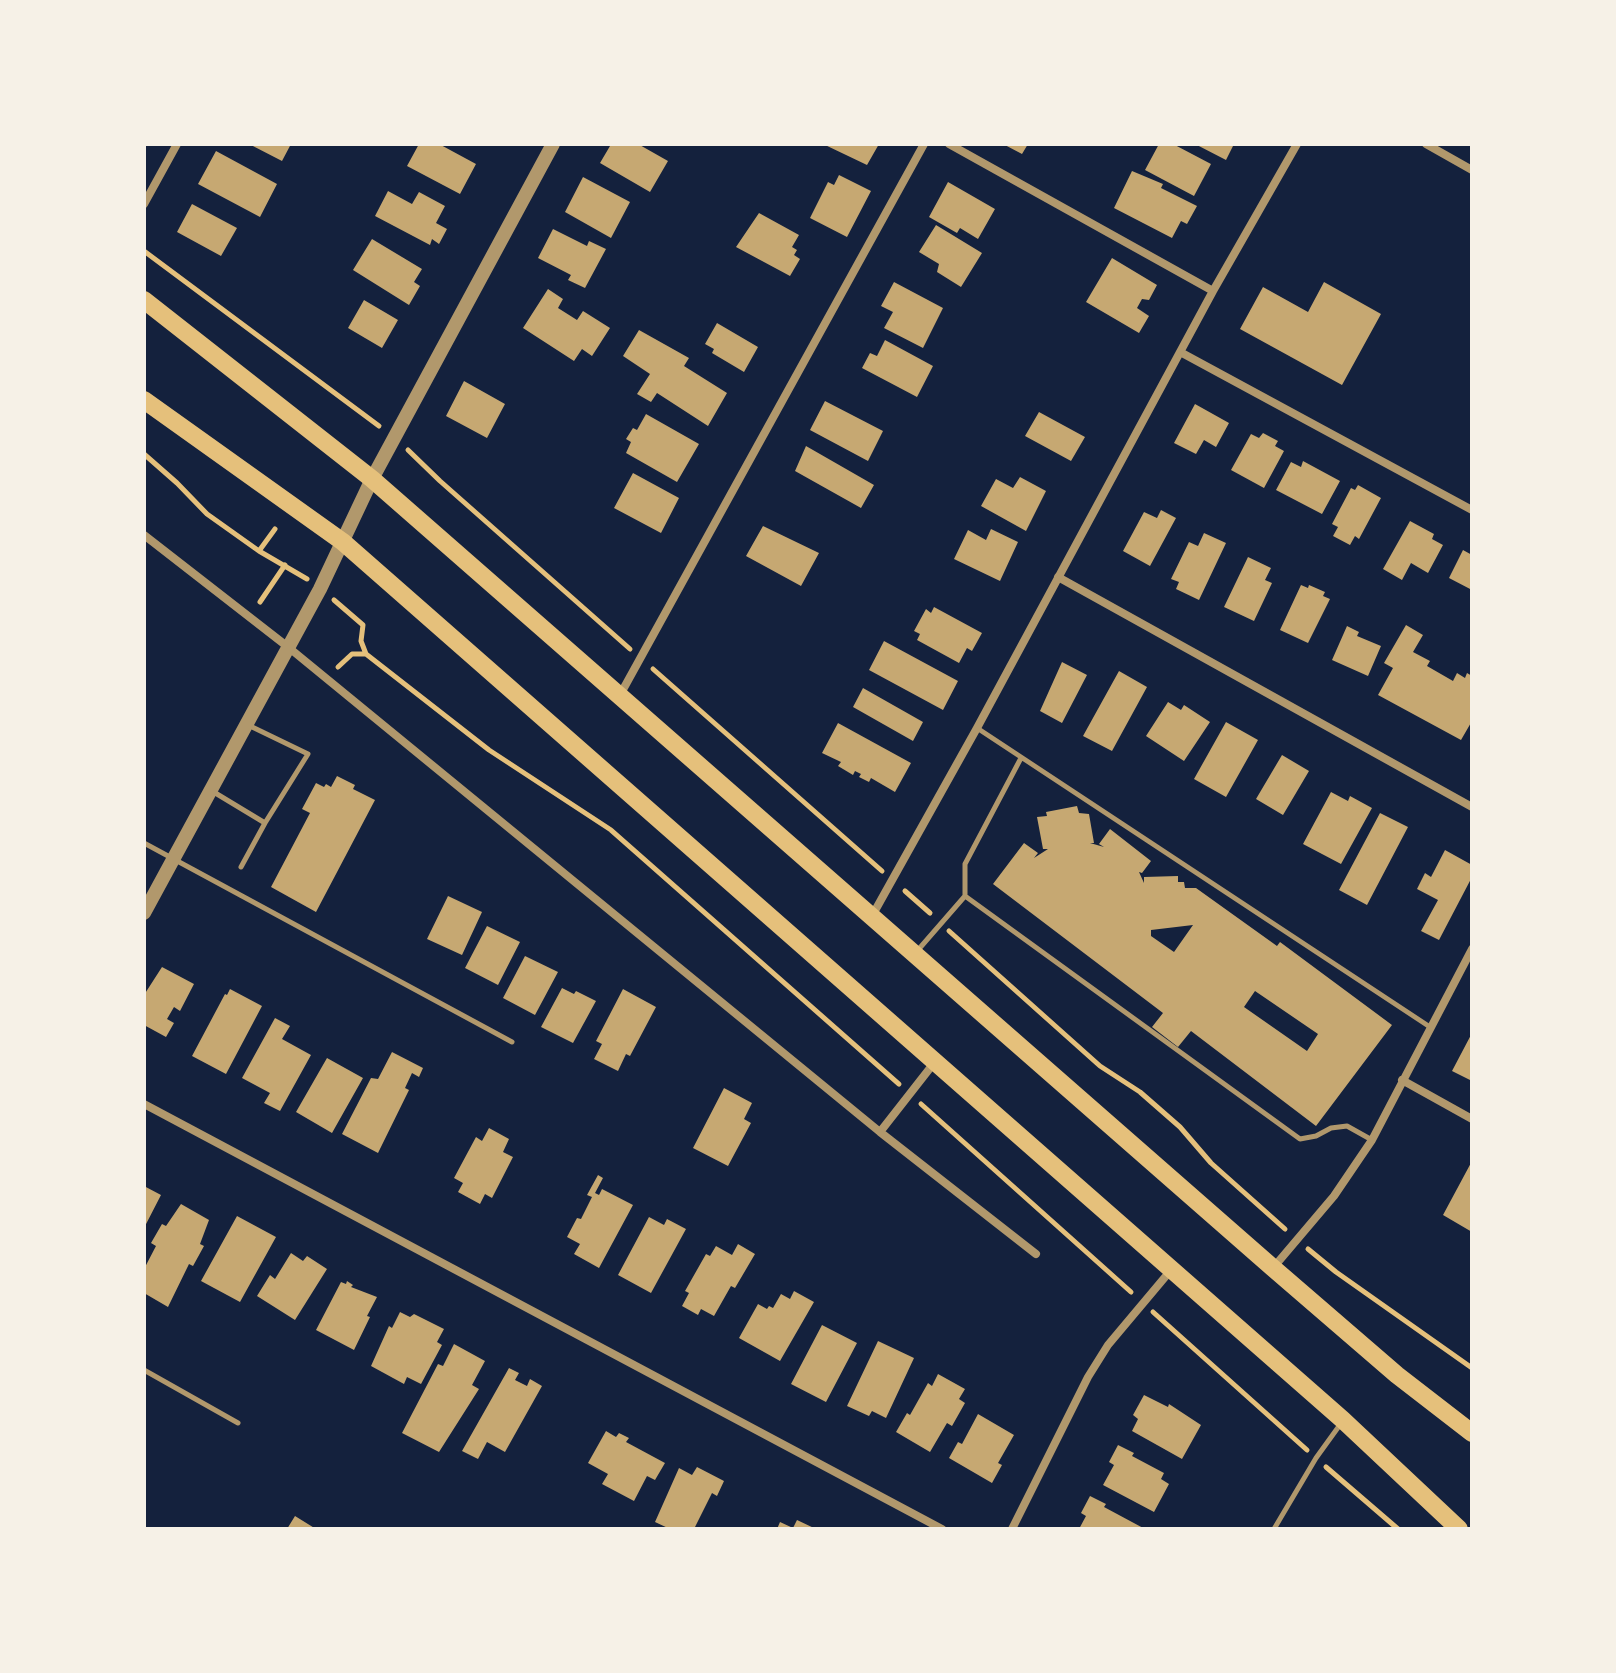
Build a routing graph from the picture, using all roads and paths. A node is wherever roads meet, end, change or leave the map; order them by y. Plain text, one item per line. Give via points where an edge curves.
1 (177, 144) edge
2 (553, 144) edge
3 (924, 144) edge
4 (949, 144) edge
5 (1297, 144) edge
6 (1426, 144) edge
7 (1472, 170) edge
8 (144, 204) edge
9 (144, 251) edge
10 (1213, 291) junction
11 (144, 300) edge
12 (1182, 353) junction
13 (144, 400) edge
14 (358, 408) dead end
15 (144, 454) edge
16 (372, 479) junction
17 (1472, 510) edge
18 (275, 529) dead end
19 (144, 535) edge
20 (343, 542) junction
21 (259, 551) junction
22 (285, 565) junction
23 (295, 570) dead end
24 (1058, 577) junction
25 (260, 602) dead end
26 (363, 625) dead end
27 (288, 647) junction
28 (366, 654) junction
29 (338, 667) dead end
30 (620, 695) junction
31 (247, 724) junction
32 (977, 728) junction
33 (1021, 758) junction
34 (211, 791) junction
35 (1472, 807) edge
36 (265, 823) junction
37 (144, 843) edge
38 (174, 859) junction
39 (241, 867) dead end
40 (965, 896) junction
41 (144, 913) edge
42 (871, 917) junction
43 (1472, 949) edge
44 (914, 955) junction
45 (1430, 1027) junction
46 (512, 1042) dead end
47 (936, 1061) junction
48 (1402, 1080) junction
49 (910, 1094) junction
50 (144, 1104) edge
51 (1472, 1119) edge
52 (880, 1132) junction
53 (1372, 1140) junction
54 (1036, 1254) dead end
55 (1273, 1268) junction
56 (1171, 1270) junction
57 (1142, 1302) junction
58 (144, 1370) edge
59 (1343, 1420) junction
60 (238, 1423) dead end
61 (1472, 1433) edge
62 (1316, 1458) junction
63 (942, 1529) edge
64 (1012, 1529) edge
65 (1274, 1529) edge
66 (1398, 1529) edge
67 (1459, 1529) edge

1 - 8 street
2 - 16 street
3 - 30 street
4 - 10 street
5 - 10 street
6 - 7 street
9 - 14 path
10 - 12 street
11 - 16 main road
12 - 17 street
12 - 24 street
13 - 20 main road
15 - 21 path via 207,514
16 - 20 street
16 - 30 main road
18 - 21 path
19 - 27 street
20 - 27 street
20 - 47 main road
21 - 22 path
22 - 23 path
22 - 25 path
24 - 32 street
24 - 35 street
26 - 28 path
27 - 31 street
27 - 52 street
28 - 29 path via 352,654
28 - 49 path via 489,750 611,830
30 - 42 main road
31 - 34 street
31 - 36 lane via 308,754
32 - 33 lane
32 - 42 street
33 - 40 lane via 965,864
33 - 45 lane
34 - 36 lane
34 - 38 street
36 - 39 lane
37 - 38 lane
38 - 41 street
38 - 46 lane
40 - 44 lane
40 - 53 lane via 1300,1139 1347,1126
42 - 44 main road
43 - 45 street
44 - 55 main road
45 - 48 street
47 - 49 street
47 - 56 main road
48 - 51 street
48 - 53 street
49 - 52 street
49 - 57 path
50 - 63 street
52 - 54 street
53 - 55 street via 1334,1196
55 - 61 main road
56 - 57 street
56 - 59 main road
57 - 62 path
57 - 64 street via 1088,1377
58 - 60 lane
59 - 62 lane
59 - 67 main road
62 - 65 lane
62 - 66 path

